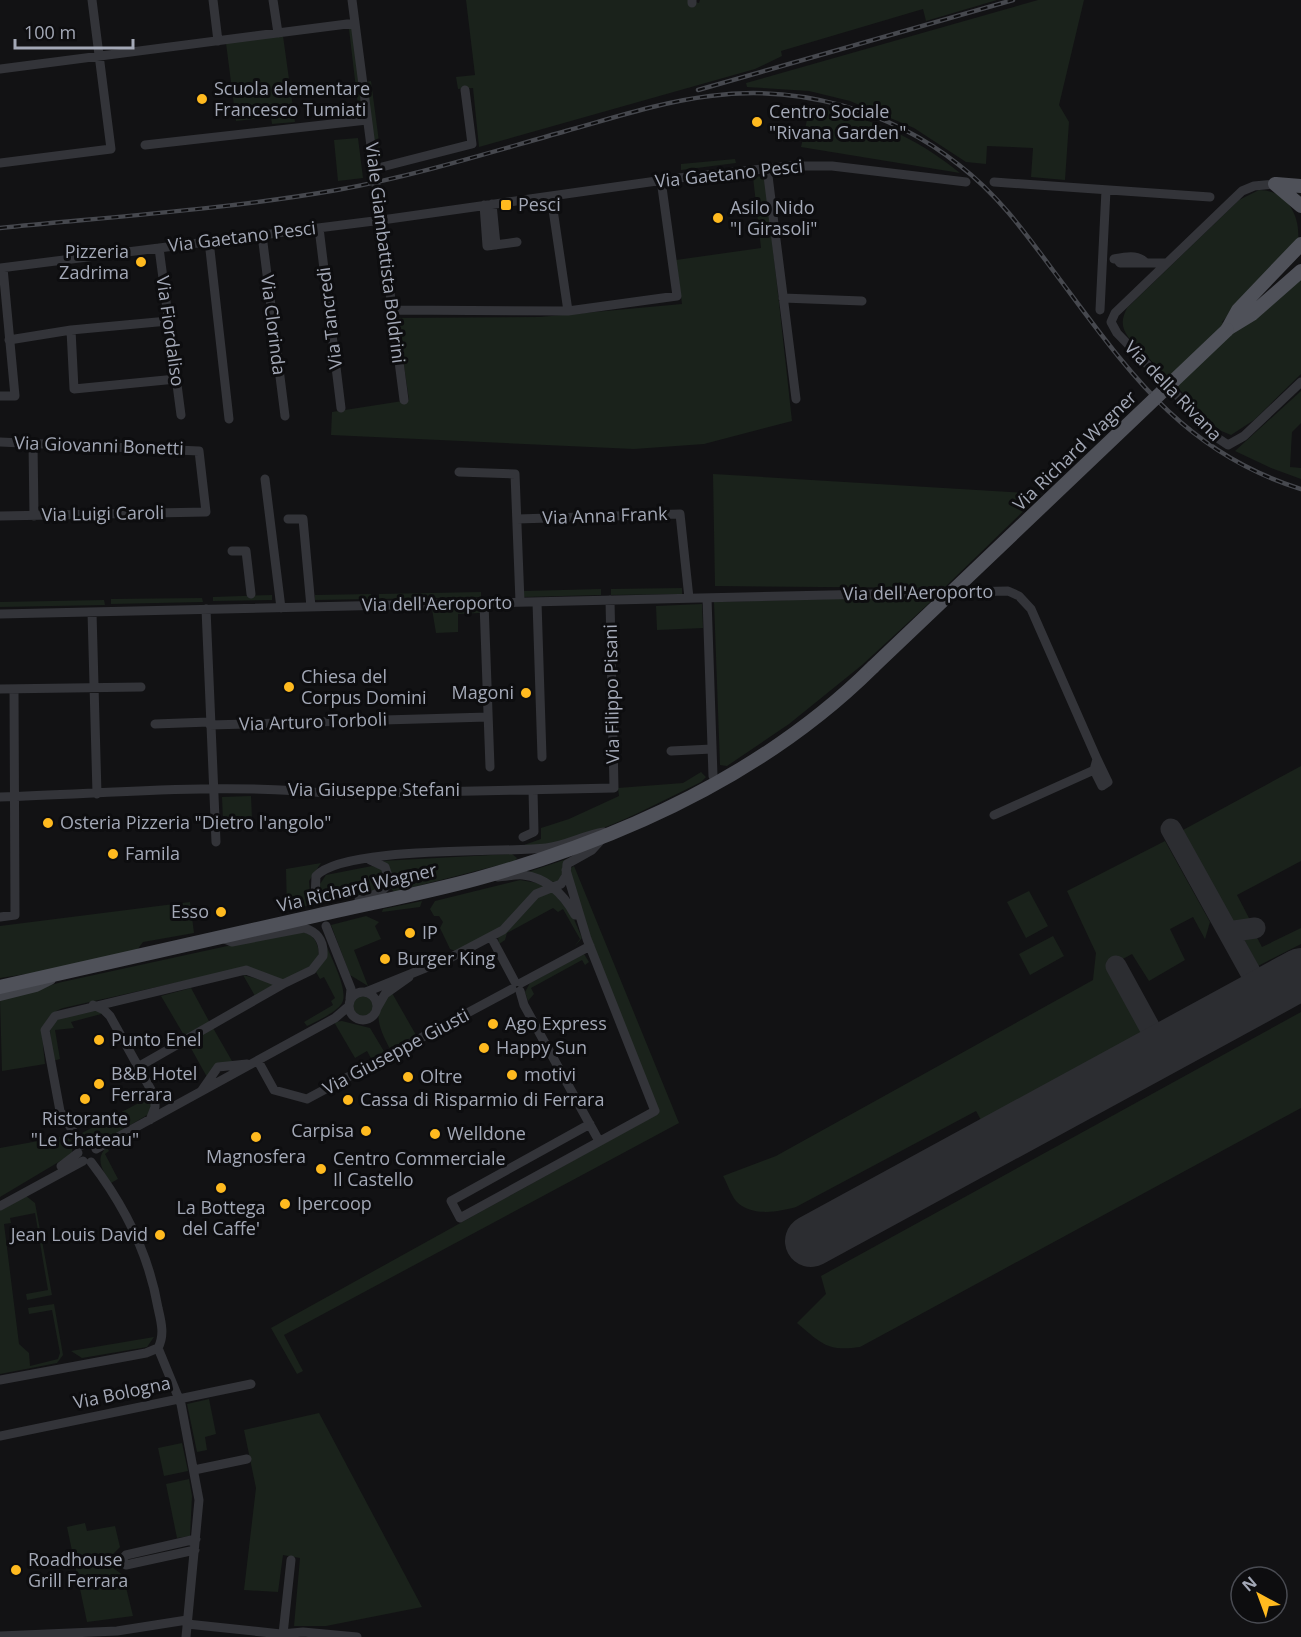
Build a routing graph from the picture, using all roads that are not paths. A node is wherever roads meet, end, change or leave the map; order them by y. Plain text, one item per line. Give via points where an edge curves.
1 (92, 0) edge
2 (213, 0) edge
3 (273, 0) edge
4 (352, 0) edge
5 (355, 23) junction
6 (278, 33) junction
7 (218, 40) junction
8 (99, 56) junction
9 (0, 69) edge
10 (465, 90) dead end
11 (367, 120) junction
12 (145, 146) dead end
13 (0, 163) edge
14 (766, 168) junction
15 (374, 169) junction
16 (661, 180) junction
17 (966, 182) dead end
18 (994, 182) dead end
19 (1275, 184) junction
20 (1301, 186) edge
21 (1106, 190) junction
22 (551, 196) junction
23 (1210, 197) dead end
24 (488, 205) junction
25 (1301, 206) edge
26 (382, 220) junction
27 (319, 228) junction
28 (262, 235) junction
29 (209, 241) junction
30 (517, 242) dead end
31 (1301, 244) edge
32 (159, 248) junction
33 (1102, 258) junction
34 (1301, 259) edge
35 (1167, 263) junction
36 (2, 268) edge
37 (1301, 271) edge
38 (783, 298) junction
39 (862, 301) dead end
40 (393, 310) junction
41 (1100, 310) dead end
42 (568, 311) junction
43 (168, 321) junction
44 (71, 330) junction
45 (1227, 330) junction
46 (9, 340) junction
47 (176, 379) junction
48 (1301, 385) edge
49 (0, 396) edge
50 (796, 399) dead end
51 (404, 400) dead end
52 (341, 408) dead end
53 (181, 415) dead end
54 (285, 416) dead end
55 (229, 419) dead end
56 (0, 442) edge
57 (33, 443) junction
58 (459, 472) dead end
59 (265, 479) dead end
60 (206, 512) joint
61 (0, 516) edge
62 (33, 516) junction
63 (288, 519) dead end
64 (517, 519) junction
65 (232, 551) dead end
66 (251, 594) dead end
67 (689, 598) junction
68 (707, 598) junction
69 (610, 600) junction
70 (520, 602) junction
71 (537, 602) junction
72 (484, 603) junction
73 (311, 607) junction
74 (281, 608) junction
75 (206, 609) junction
76 (92, 612) junction
77 (0, 614) edge
78 (873, 667) junction
79 (141, 687) dead end
80 (94, 688) junction
81 (0, 689) edge
82 (14, 689) junction
83 (488, 717) junction
84 (155, 724) dead end
85 (210, 724) junction
86 (712, 749) junction
87 (671, 751) dead end
88 (542, 758) dead end
89 (1097, 759) junction
90 (490, 767) dead end
91 (1094, 770) junction
92 (713, 776) junction
93 (614, 788) joint
94 (215, 790) junction
95 (533, 790) junction
96 (97, 794) junction
97 (0, 797) edge
98 (15, 797) junction
99 (656, 812) junction
100 (994, 815) dead end
101 (609, 833) junction
102 (523, 837) dead end
103 (216, 842) dead end
104 (356, 860) junction
105 (566, 870) junction
106 (488, 875) junction
107 (555, 888) junction
108 (315, 899) dead end
109 (330, 912) junction
110 (0, 917) edge
111 (326, 926) dead end
112 (220, 937) junction
113 (491, 937) junction
114 (589, 943) junction
115 (58, 974) junction
116 (346, 976) junction
117 (409, 977) junction
118 (0, 980) edge
119 (283, 984) junction
120 (517, 986) junction
121 (0, 987) edge
122 (365, 992) junction
123 (0, 995) edge
124 (349, 1003) junction
125 (90, 1005) junction
126 (377, 1008) junction
127 (335, 1018) junction
128 (355, 1018) junction
129 (258, 1061) junction
130 (138, 1067) junction
131 (150, 1120) junction
132 (590, 1124) junction
133 (599, 1141) junction
134 (96, 1149) junction
135 (84, 1155) junction
136 (0, 1200) edge
137 (0, 1206) edge
138 (158, 1348) junction
139 (0, 1380) edge
140 (251, 1384) dead end
141 (180, 1400) junction
142 (0, 1436) edge
143 (247, 1459) dead end
144 (194, 1470) junction
145 (196, 1539) junction
146 (195, 1550) junction
147 (291, 1560) dead end
148 (187, 1622) junction
149 (283, 1634) junction
150 (309, 1635) edge
151 (0, 1636) edge
152 (186, 1637) edge
153 (357, 1637) edge

1 - 8 street
2 - 7 street
3 - 6 street
4 - 5 street, Viale Giambattista Boldrini
5 - 6 street
5 - 11 street, Viale Giambattista Boldrini
6 - 7 street
7 - 8 street
8 - 9 street
8 - 13 street via 111,149
10 - 15 street via 472,144
11 - 12 street
11 - 15 street, Viale Giambattista Boldrini
14 - 16 street, Via Gaetano Pesci
14 - 17 street, Via Gaetano Pesci via 832,166
14 - 38 street
15 - 26 street, Viale Giambattista Boldrini
16 - 22 street, Via Gaetano Pesci
16 - 42 street via 677,296
18 - 21 street
19 - 20 main road
19 - 25 main road
19 - 35 street, Via della Rivana via 1242,191
21 - 23 street
21 - 33 street
22 - 24 street, Via Gaetano Pesci
22 - 42 street
24 - 26 street, Via Gaetano Pesci
24 - 30 street via 487,246
26 - 27 street, Via Gaetano Pesci
26 - 40 street, Viale Giambattista Boldrini
27 - 28 street, Via Gaetano Pesci
27 - 52 street, Via Tancredi
28 - 29 street, Via Gaetano Pesci
28 - 54 street, Via Clorinda
29 - 32 street, Via Gaetano Pesci
29 - 55 street
31 - 45 main road via 1239,310
32 - 36 street, Via Gaetano Pesci
32 - 43 street, Via Fiordaliso
33 - 35 street via 1121,256
33 - 41 street
34 - 45 main road, Via Richard Wagner
35 - 48 street, Via della Rivana via 1115,313 1111,322 1117,333 1224,444 1238,441
36 - 46 street
37 - 45 main road via 1252,314
38 - 39 street
38 - 50 street
40 - 42 street
40 - 51 street, Viale Giambattista Boldrini
43 - 44 street
43 - 47 street, Via Fiordaliso
44 - 46 street
44 - 47 street via 74,389
45 - 78 main road, Via Richard Wagner, bridge
46 - 49 street via 15,396
47 - 53 street, Via Fiordaliso
56 - 57 street, Via Giovanni Bonetti
57 - 60 street, Via Giovanni Bonetti via 199,451
57 - 62 street
58 - 64 street via 515,474
59 - 74 street
60 - 62 street, Via Luigi Caroli
61 - 62 street, Via Luigi Caroli
63 - 73 street via 303,519
64 - 67 street, Via Anna Frank via 680,514
64 - 70 street
65 - 66 street via 246,551
67 - 68 street, Via dell'Aeroporto
67 - 69 street, Via dell'Aeroporto
68 - 86 street
68 - 89 street, Via dell'Aeroporto via 1014,592 1035,617
69 - 71 street, Via dell'Aeroporto
69 - 93 street, Via Filippo Pisani
70 - 71 street, Via dell'Aeroporto
70 - 72 street, Via dell'Aeroporto
71 - 88 street
72 - 73 street, Via dell'Aeroporto
72 - 83 street
73 - 74 street, Via dell'Aeroporto
74 - 75 street, Via dell'Aeroporto
75 - 76 street, Via dell'Aeroporto
75 - 85 street
76 - 77 street, Via dell'Aeroporto
76 - 80 street
78 - 92 main road, Via Richard Wagner via 776,738
78 - 99 main road, Via Richard Wagner via 832,706 780,746 696,795
79 - 80 street
80 - 82 street
80 - 96 street
81 - 82 street
82 - 98 street
83 - 85 street, Via Arturo Torboli
83 - 90 street
84 - 85 street, Via Arturo Torboli
85 - 94 street
86 - 87 street
86 - 92 street
89 - 91 street
89 - 91 street, Via dell'Aeroporto via 1108,782 1102,786
91 - 100 street
92 - 99 main road, Via Richard Wagner
93 - 95 street, Via Giuseppe Stefani
94 - 95 street, Via Giuseppe Stefani via 333,794
94 - 96 street, Via Giuseppe Stefani
94 - 103 street
95 - 102 street via 534,832
96 - 98 street, Via Giuseppe Stefani
97 - 98 street, Via Giuseppe Stefani
98 - 110 street via 15,915
99 - 101 main road, Via Richard Wagner
101 - 104 street via 591,834 546,848
101 - 105 street via 592,850 571,860
101 - 106 main road, Via Richard Wagner
104 - 108 street via 321,871 314,882
104 - 109 street via 382,864 390,882 377,895 341,904
105 - 107 street via 564,880
105 - 114 street
106 - 107 street via 521,874
106 - 109 main road, Via Richard Wagner
107 - 113 street via 536,894 503,930
107 - 114 street via 567,901
109 - 112 main road, Via Richard Wagner
111 - 116 street
112 - 115 main road, Via Richard Wagner
112 - 119 street via 232,942 299,928 313,932 323,945 322,961
113 - 117 street
113 - 120 street
114 - 120 street, Via Giuseppe Giusti
114 - 133 street via 655,1111
115 - 118 street, Via Richard Wagner
115 - 121 main road, Via Richard Wagner
115 - 123 street via 36,986
116 - 122 street via 352,986
116 - 124 street via 351,989
117 - 122 street
117 - 126 street via 385,994
119 - 125 street via 246,970
119 - 130 street
120 - 129 street, Via Giuseppe Giusti via 307,1099 274,1090
120 - 132 street
122 - 124 street
122 - 126 street via 374,997
124 - 127 street
124 - 128 street
125 - 130 street via 107,1012
125 - 135 street via 58,1014 45,1030 60,1111
126 - 128 street via 370,1018
127 - 128 street
127 - 129 street
129 - 131 street via 219,1067 198,1094
130 - 131 street via 154,1096
131 - 134 street
132 - 133 street
132 - 133 street via 451,1201 460,1218
134 - 135 street via 97,1156
134 - 135 street via 89,1144
135 - 136 street
135 - 137 street
135 - 138 street via 130,1226 152,1272 162,1331
138 - 139 street
138 - 141 street
140 - 141 street, Via Bologna
141 - 142 street, Via Bologna
141 - 144 street
143 - 144 street
144 - 145 street via 199,1500
145 - 146 street
145 - 146 street via 126,1555 121,1562 126,1565
146 - 148 street
147 - 149 street
148 - 149 street
148 - 151 street via 117,1631
148 - 152 street
149 - 150 street
150 - 153 street

